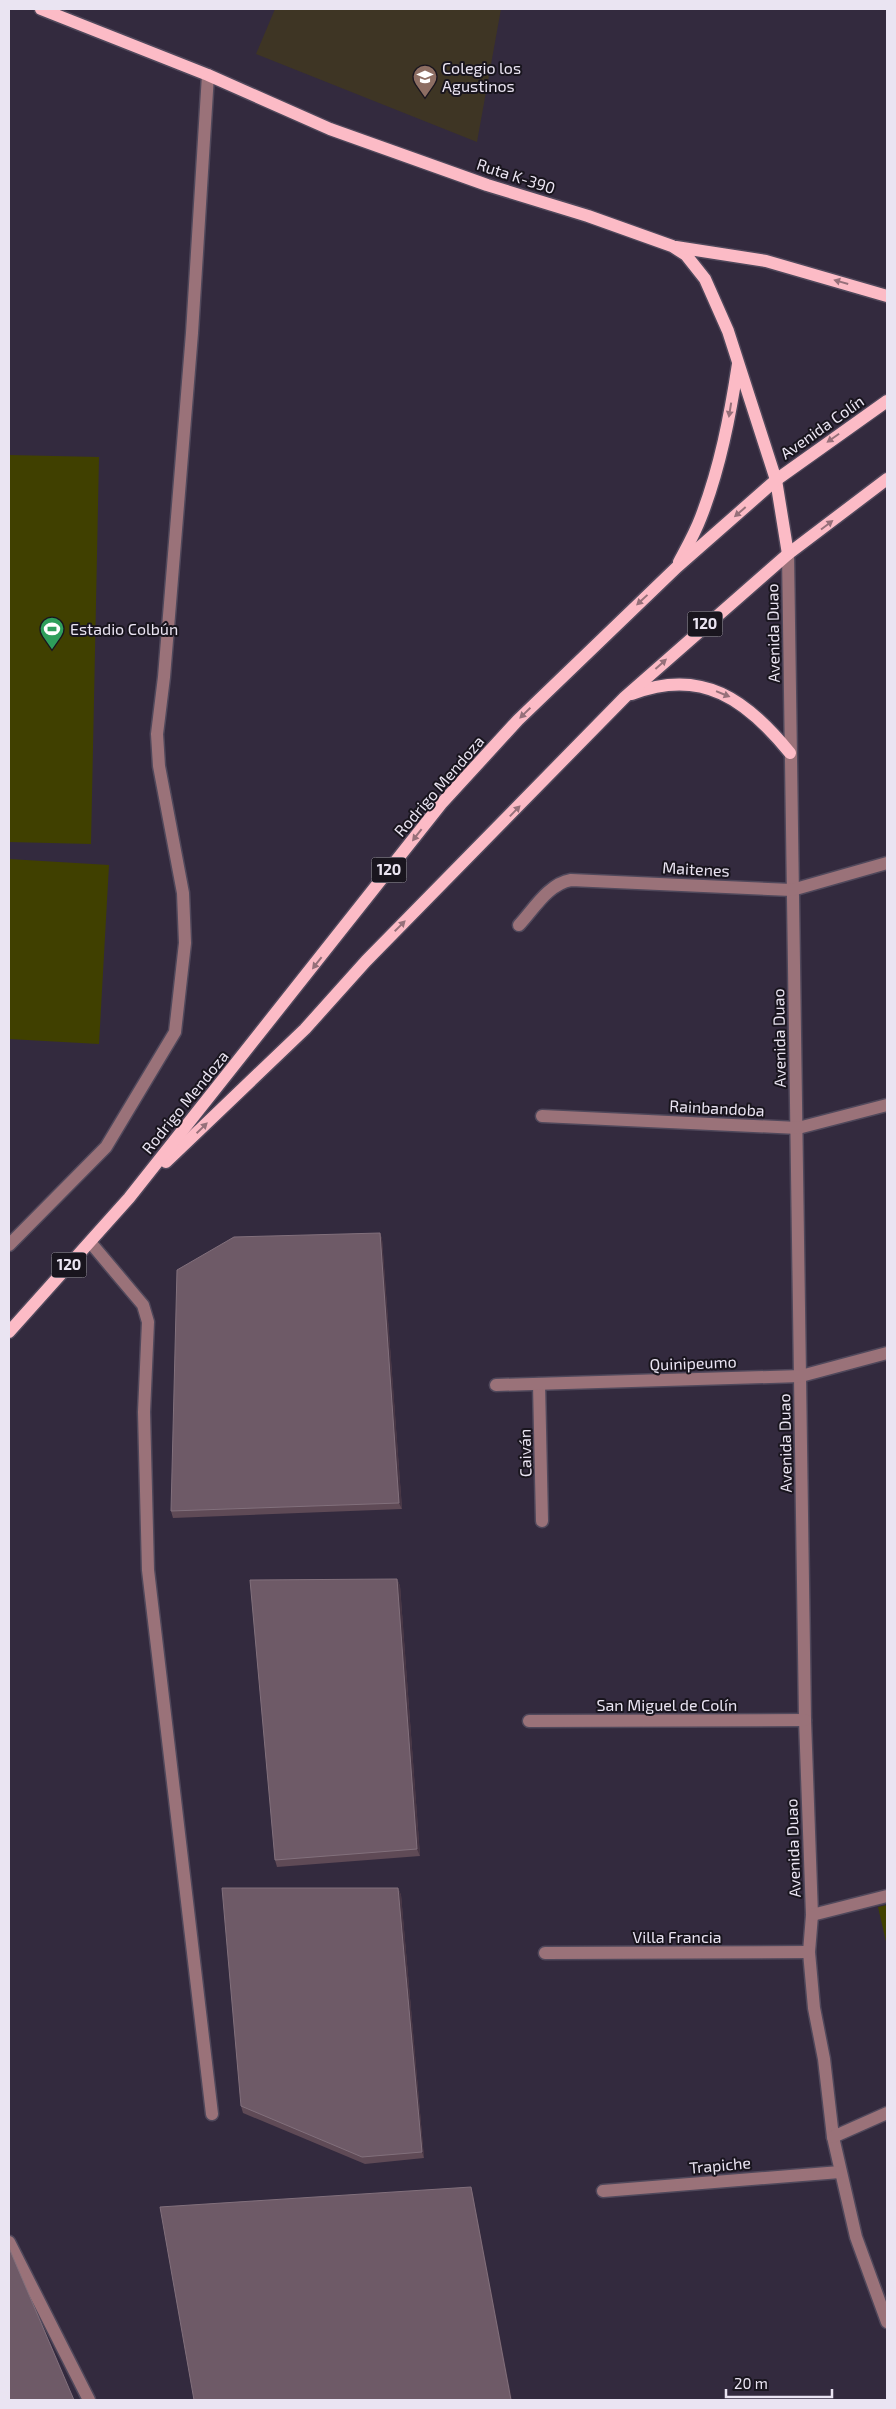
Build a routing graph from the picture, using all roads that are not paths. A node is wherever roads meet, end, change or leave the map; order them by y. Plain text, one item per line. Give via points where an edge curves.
1 (41, 9) edge
2 (208, 75) junction
3 (672, 246) junction
4 (887, 296) edge
5 (738, 362) junction
6 (887, 401) edge
7 (887, 479) edge
8 (776, 480) junction
9 (788, 554) junction
10 (677, 567) junction
11 (625, 697) junction
12 (790, 753) junction
13 (887, 862) edge
14 (792, 890) junction
15 (519, 925) dead end
16 (887, 1105) edge
17 (542, 1116) dead end
18 (798, 1128) junction
19 (129, 1198) junction
20 (90, 1242) junction
21 (9, 1245) edge
22 (9, 1332) edge
23 (887, 1353) edge
24 (801, 1376) junction
25 (540, 1384) junction
26 (496, 1385) dead end
27 (542, 1521) dead end
28 (805, 1720) junction
29 (529, 1722) dead end
30 (887, 1896) edge
31 (812, 1915) junction
32 (809, 1952) junction
33 (545, 1953) dead end
34 (887, 2113) edge
35 (212, 2114) dead end
36 (833, 2137) junction
37 (840, 2172) junction
38 (603, 2191) dead end
39 (9, 2242) edge
40 (887, 2322) edge
41 (89, 2400) edge

1 - 2 main road, Ruta K-390
2 - 3 main road, Ruta K-390 via 330,128 487,185
2 - 21 street via 191,343 157,734 159,766 183,893 185,943 175,1032 106,1147
4 -> 3 main road via 766,261
3 - 5 main road, Ruta K-390 via 686,255 705,279
5 - 8 main road, Ruta K-390
5 -> 10 main road via 717,467 701,517
6 -> 8 main road, Avenida Colín / 120
9 -> 7 main road, 120
8 - 9 main road, Ruta K-390
8 -> 10 main road, Rodrigo Mendoza / 120
11 -> 9 main road, Rodrigo Mendoza / 120
9 - 12 street, Avenida Duao
10 -> 19 main road, Rodrigo Mendoza / 120 via 518,720 441,804
11 -> 12 main road via 658,687 684,685 727,695 760,719
19 -> 11 main road, Rodrigo Mendoza / 120 via 304,1029 366,961
12 - 14 street, Avenida Duao
13 - 14 street, Maitenes
14 - 15 street, Maitenes via 571,880 552,888
14 - 18 street, Avenida Duao
16 - 18 street, Rainbandoba
17 - 18 street, Rainbandoba
18 - 24 street, Avenida Duao
19 - 20 main road, Rodrigo Mendoza / 120
20 - 22 main road, Rodrigo Mendoza / 120
20 - 35 street via 143,1305 148,1322 144,1412 148,1570
23 - 24 street, Quinipeumo
24 - 25 street, Quinipeumo
24 - 28 street, Avenida Duao
25 - 26 street, Quinipeumo
25 - 27 street, Caiván
28 - 29 street, San Miguel de Colín
28 - 31 street, Avenida Duao
30 - 31 street
31 - 32 street, Avenida Duao
32 - 33 street, Villa Francia
32 - 36 street, Avenida Duao
34 - 36 street
36 - 37 street, Avenida Duao
37 - 38 street, Trapiche
37 - 40 street, Avenida Duao via 856,2238
39 - 41 street

